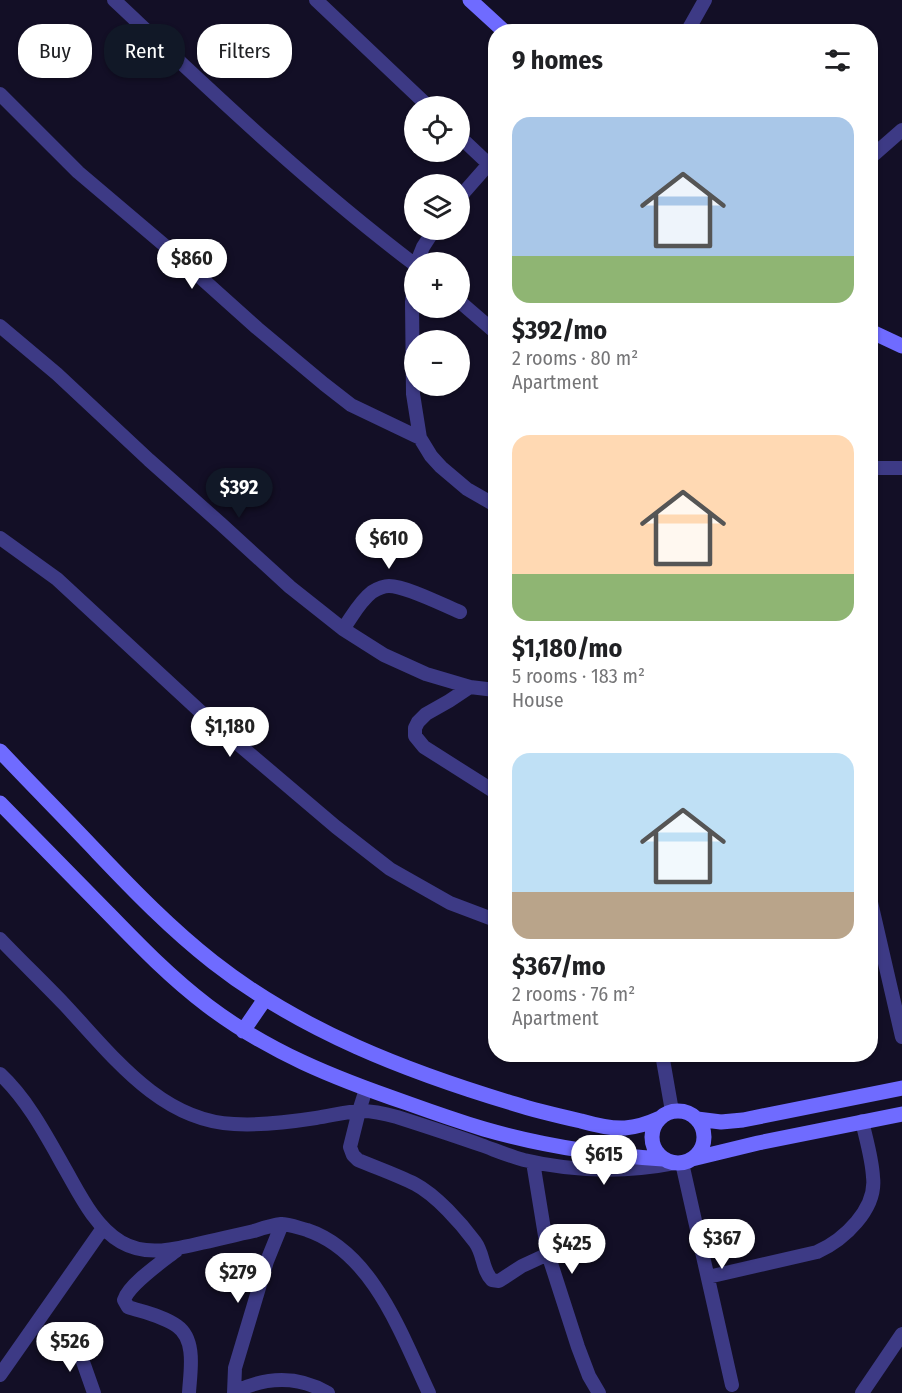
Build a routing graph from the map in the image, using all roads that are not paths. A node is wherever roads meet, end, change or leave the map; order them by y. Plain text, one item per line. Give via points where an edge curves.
1 (114, 0) edge
2 (316, 0) edge
3 (470, 0) edge
4 (705, 0) edge
5 (497, 24) edge
6 (692, 24) edge
7 (0, 94) edge
8 (417, 96) edge
9 (902, 130) edge
10 (470, 145) edge
11 (878, 151) edge
12 (488, 160) edge
13 (488, 169) edge
14 (470, 187) edge
15 (404, 255) edge
16 (470, 311) edge
17 (413, 318) edge
18 (0, 326) edge
19 (488, 326) edge
20 (878, 334) edge
21 (902, 346) edge
22 (420, 438) junction
23 (878, 468) edge
24 (902, 468) edge
25 (488, 501) edge
26 (0, 538) edge
27 (460, 612) dead end
28 (343, 629) junction
29 (470, 687) junction
30 (488, 689) edge
31 (1, 751) edge
32 (488, 788) edge
33 (0, 803) edge
34 (488, 917) edge
35 (878, 933) edge
36 (0, 939) edge
37 (265, 999) junction
38 (243, 1031) junction
39 (902, 1037) edge
40 (663, 1062) edge
41 (0, 1074) edge
42 (902, 1088) edge
43 (366, 1089) junction
44 (359, 1111) junction
45 (902, 1114) edge
46 (666, 1115) junction
47 (697, 1119) junction
48 (862, 1121) junction
49 (678, 1161) junction
50 (532, 1162) junction
51 (282, 1224) junction
52 (103, 1228) junction
53 (178, 1248) junction
54 (549, 1254) junction
55 (708, 1276) junction
56 (902, 1334) edge
57 (76, 1342) dead end
58 (0, 1375) edge
59 (732, 1384) dead end
60 (234, 1392) edge
61 (94, 1393) edge
62 (189, 1393) edge
63 (328, 1393) edge
64 (429, 1393) edge
65 (599, 1393) edge
66 (861, 1393) edge

1 - 15 street via 226,107 372,232
2 - 8 street
3 - 5 street
4 - 6 street
7 - 22 street via 78,172 324,384 351,405
9 - 11 street
10 - 12 street
13 - 14 street
16 - 19 street
17 - 22 street via 413,394
18 - 28 street via 290,587
20 - 21 street
22 - 25 street via 441,467
23 - 24 street
26 - 34 street via 57,579 204,715 381,862 417,886
27 - 28 street via 390,586 371,593
28 - 29 street via 384,655 426,674
29 - 30 street
29 - 32 street via 426,714 418,722 415,736 424,747
31 - 37 street via 160,917 214,963
33 - 38 street via 158,964
35 - 39 street
36 - 44 street via 123,1068 149,1091 181,1110 210,1122 236,1125
37 - 38 street
37 - 46 street via 360,1048 485,1095 609,1128 638,1126
38 - 43 street via 326,1074
40 - 46 street
41 - 52 street via 27,1107
42 - 47 street via 743,1119
43 - 44 street
43 - 49 street via 513,1137 603,1154
44 - 50 street via 398,1117
44 - 54 street via 351,1147 353,1155 428,1192 475,1242 492,1280 499,1281
45 - 48 street
46 - 47 street via 685,1112
46 - 49 street via 656,1123 651,1136 654,1149
47 - 49 street via 704,1136 701,1149
48 - 49 street
48 - 55 street via 873,1188 863,1214 841,1238 817,1252
49 - 50 street via 635,1169 594,1170
49 - 55 street
50 - 54 street
51 - 53 street
51 - 60 street via 235,1368
51 - 64 street via 327,1239 369,1278 386,1302
52 - 53 street via 135,1248
52 - 58 street
53 - 62 street via 146,1274 124,1300 128,1307 181,1330 190,1355
54 - 65 street via 578,1347
55 - 59 street
56 - 66 street
57 - 61 street
60 - 63 street via 270,1380 304,1382

